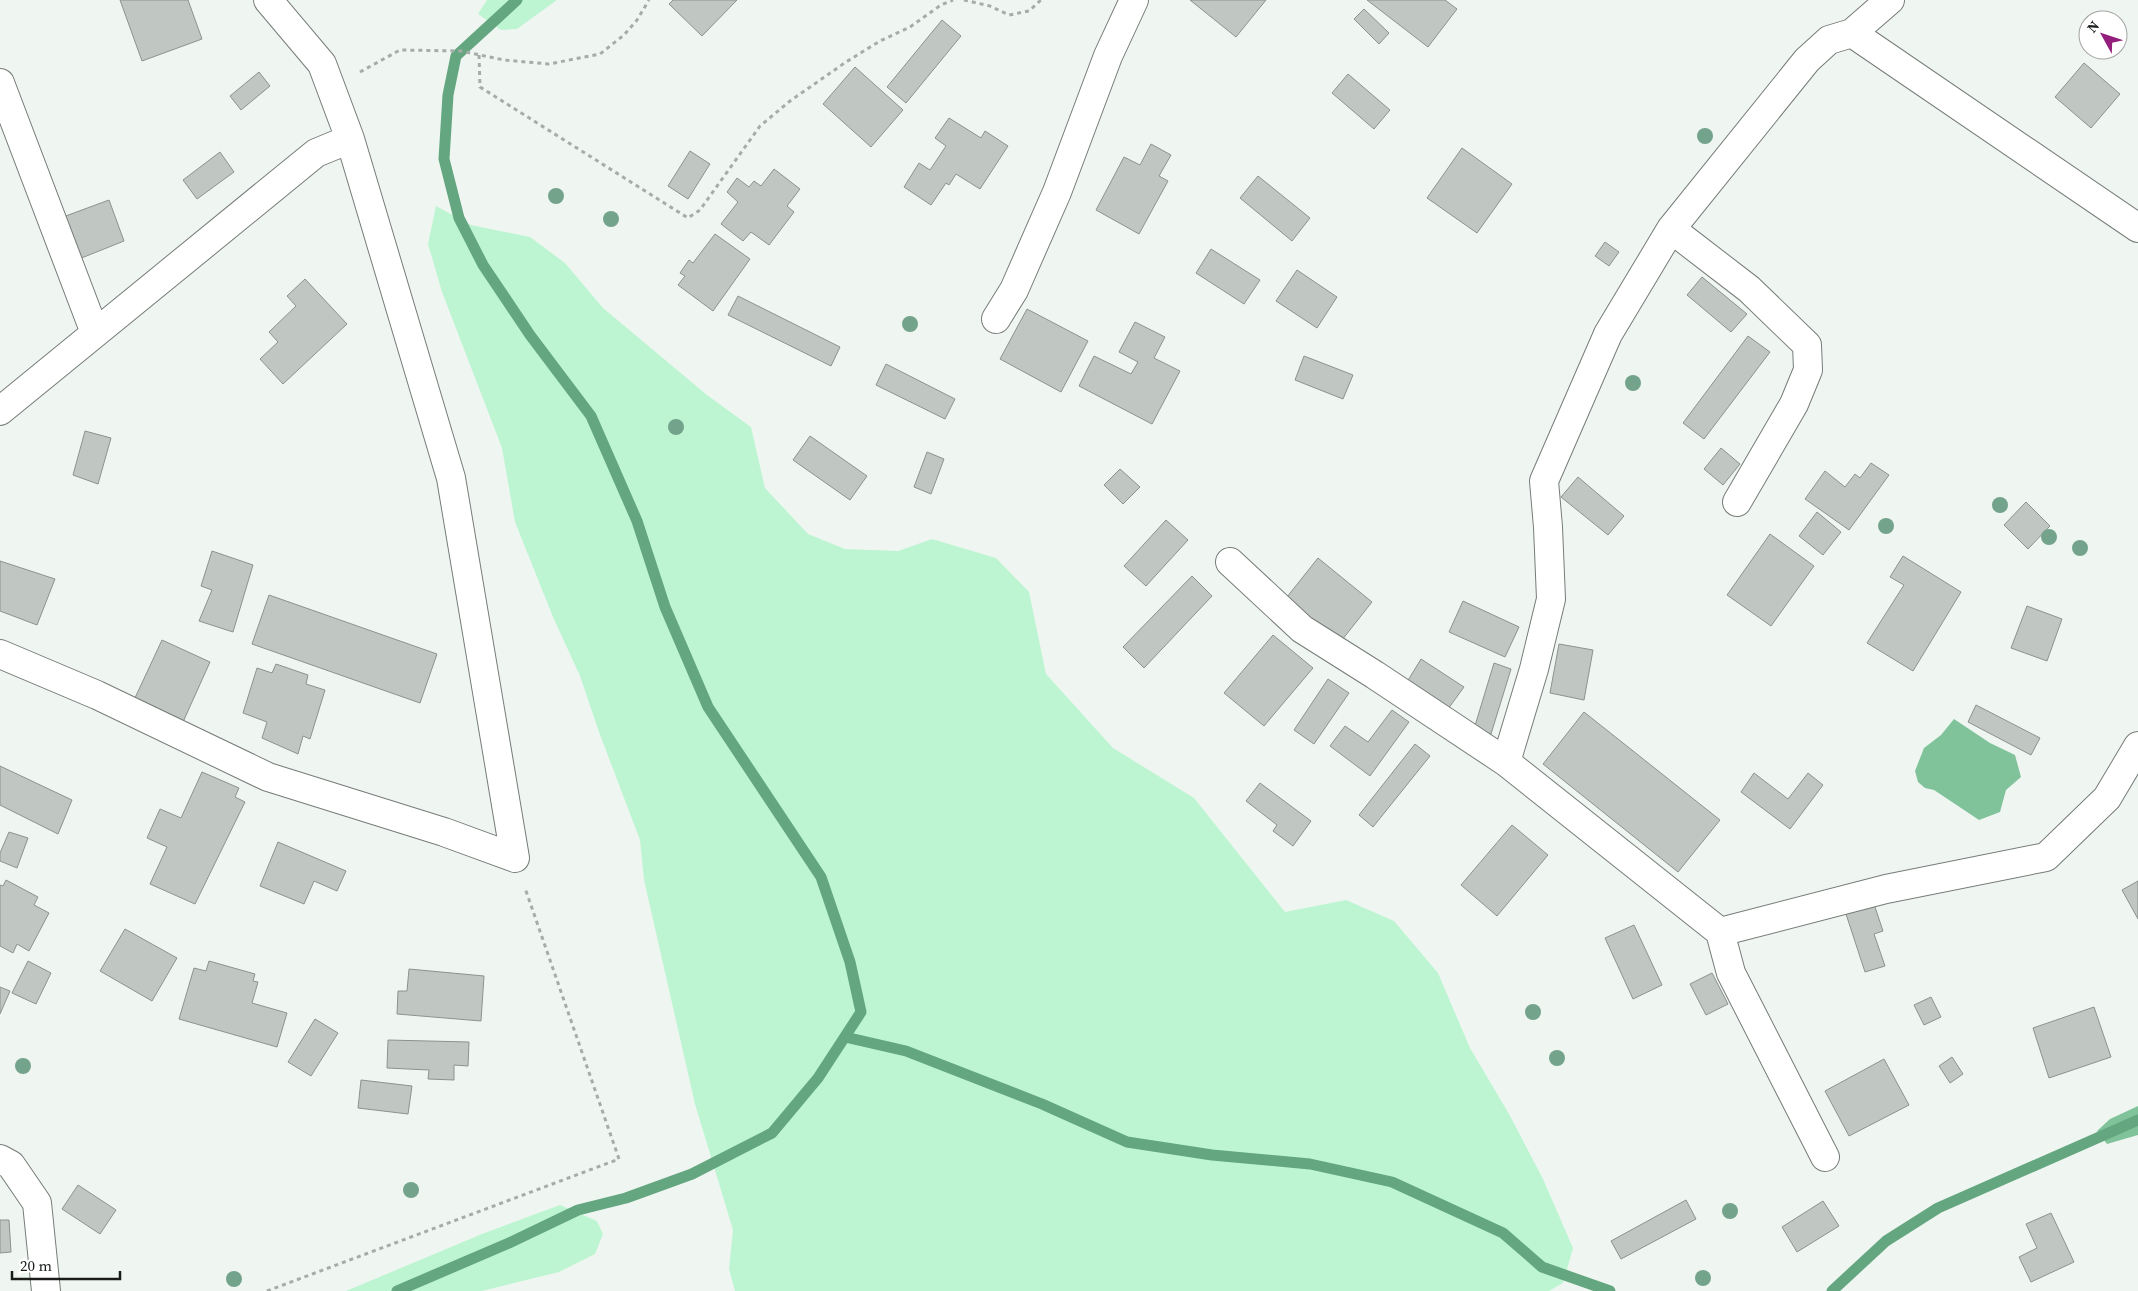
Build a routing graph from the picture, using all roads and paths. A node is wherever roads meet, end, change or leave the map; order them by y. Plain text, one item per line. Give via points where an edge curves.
1 (268, 0) edge
2 (649, 0) edge
3 (953, 0) edge
4 (964, 0) edge
5 (1041, 0) edge
6 (1134, 0) edge
7 (1890, 0) edge
8 (1852, 33) junction
9 (479, 55) junction
10 (0, 83) edge
11 (331, 88) junction
12 (350, 139) junction
13 (1671, 228) junction
14 (2138, 228) edge
15 (996, 319) dead end
16 (95, 333) junction
17 (0, 411) edge
18 (1736, 502) dead end
19 (1230, 562) dead end
20 (0, 654) edge
21 (2138, 746) edge
22 (1506, 762) junction
23 (515, 858) junction
24 (1720, 932) junction
25 (1825, 1157) dead end
26 (0, 1158) edge
27 (46, 1291) edge
28 (267, 1291) edge

1 - 11 street via 322,64
2 - 9 path via 624,35 600,54 549,64
3 - 9 path via 846,62 790,101 760,126 700,210 688,218 480,87
4 - 5 path via 990,6 1009,15 1029,11
6 - 15 street via 1108,56 1030,255
7 - 8 street
8 - 13 street via 1829,40 1807,60
8 - 14 street
9 - 11 path via 461,51 400,50
10 - 16 street
11 - 12 street
12 - 16 street via 316,153
12 - 23 street via 451,478
13 - 18 street via 1749,289 1807,345 1808,370 1794,404
13 - 22 street via 1608,334 1544,481 1550,599 1534,669
16 - 17 street
19 - 22 street via 1302,629
20 - 23 street via 97,695 268,777 444,832
21 - 24 street via 2107,798 2046,858 1886,889
22 - 24 street
23 - 28 path via 618,1159
24 - 25 street via 1730,974
26 - 27 street via 11,1165 37,1202

